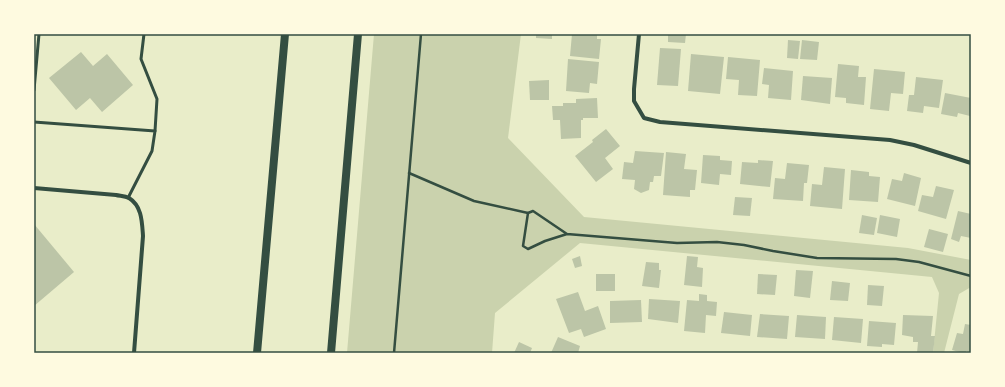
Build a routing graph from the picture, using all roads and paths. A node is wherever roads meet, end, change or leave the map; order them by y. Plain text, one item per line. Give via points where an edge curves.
1 (39, 34) edge
2 (144, 34) edge
3 (285, 34) edge
4 (353, 34) edge
5 (358, 34) edge
6 (421, 34) edge
7 (639, 34) edge
8 (354, 86) junction
9 (34, 90) edge
10 (34, 122) edge
11 (155, 131) junction
12 (971, 162) edge
13 (409, 173) junction
14 (34, 188) edge
15 (128, 198) junction
16 (528, 213) junction
17 (567, 234) junction
18 (971, 276) edge
19 (134, 353) edge
20 (257, 353) edge
21 (331, 353) edge
22 (394, 353) edge

1 - 9 lane
2 - 11 lane via 141,59 157,99
3 - 20 main road
4 - 8 main road
5 - 8 main road
6 - 13 path
7 - 12 street via 634,101 644,118 660,122 890,140
8 - 21 main road
10 - 11 lane
11 - 15 lane via 152,151
13 - 16 path via 474,201
13 - 22 path
14 - 15 street
15 - 19 street via 138,206 143,236
16 - 17 path via 534,212
16 - 17 path via 523,246 528,250
17 - 18 path via 677,243 744,244 817,258 896,259 919,262

